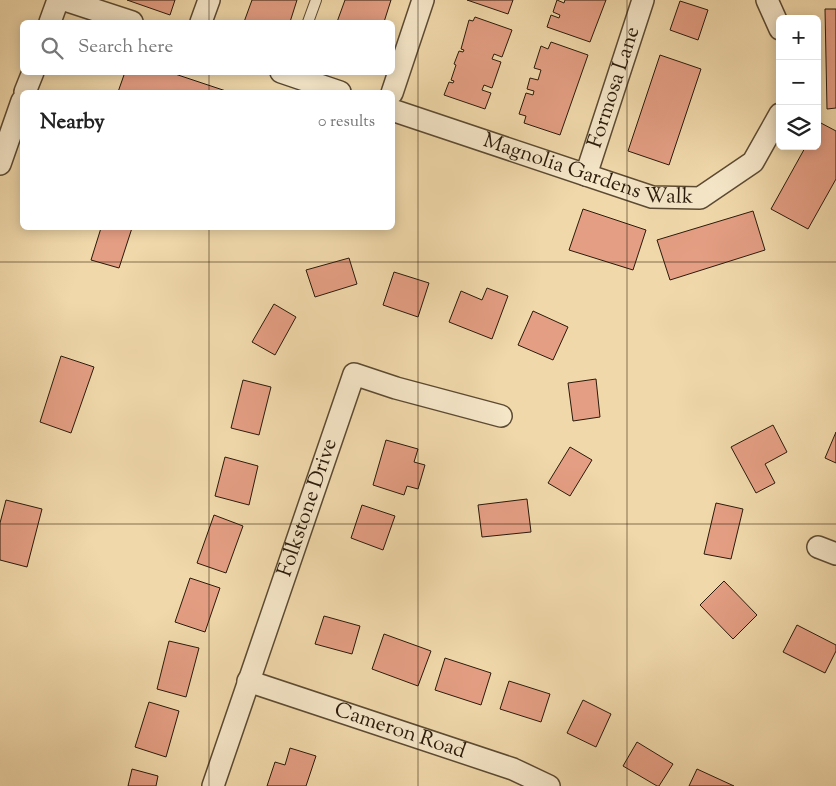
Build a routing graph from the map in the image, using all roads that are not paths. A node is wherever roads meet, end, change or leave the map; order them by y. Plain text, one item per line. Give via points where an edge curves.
1 (58, 0) edge
2 (65, 0) edge
3 (209, 0) edge
4 (316, 0) edge
5 (423, 0) edge
6 (643, 0) edge
7 (767, 0) edge
8 (51, 20) edge
9 (126, 20) edge
10 (202, 20) edge
11 (309, 20) edge
12 (776, 20) edge
13 (32, 75) edge
14 (292, 75) edge
15 (27, 90) edge
16 (334, 90) edge
17 (393, 90) edge
18 (20, 107) edge
19 (395, 111) edge
20 (776, 121) edge
21 (0, 164) edge
22 (586, 175) junction
23 (501, 416) dead end
24 (248, 681) junction
25 (213, 786) edge
26 (549, 786) edge

1 - 8 street
2 - 9 street
3 - 10 street
4 - 11 lane
5 - 17 street
6 - 22 street, Formosa Lane
7 - 12 street
13 - 15 street
14 - 16 street
18 - 21 street
19 - 22 street, Magnolia Gardens Walk
20 - 22 street, Magnolia Gardens Walk via 753,162 700,198 652,197
23 - 24 street, Folkstone Drive via 354,374
24 - 25 street, Folkstone Drive
24 - 26 street, Cameron Road via 512,769

